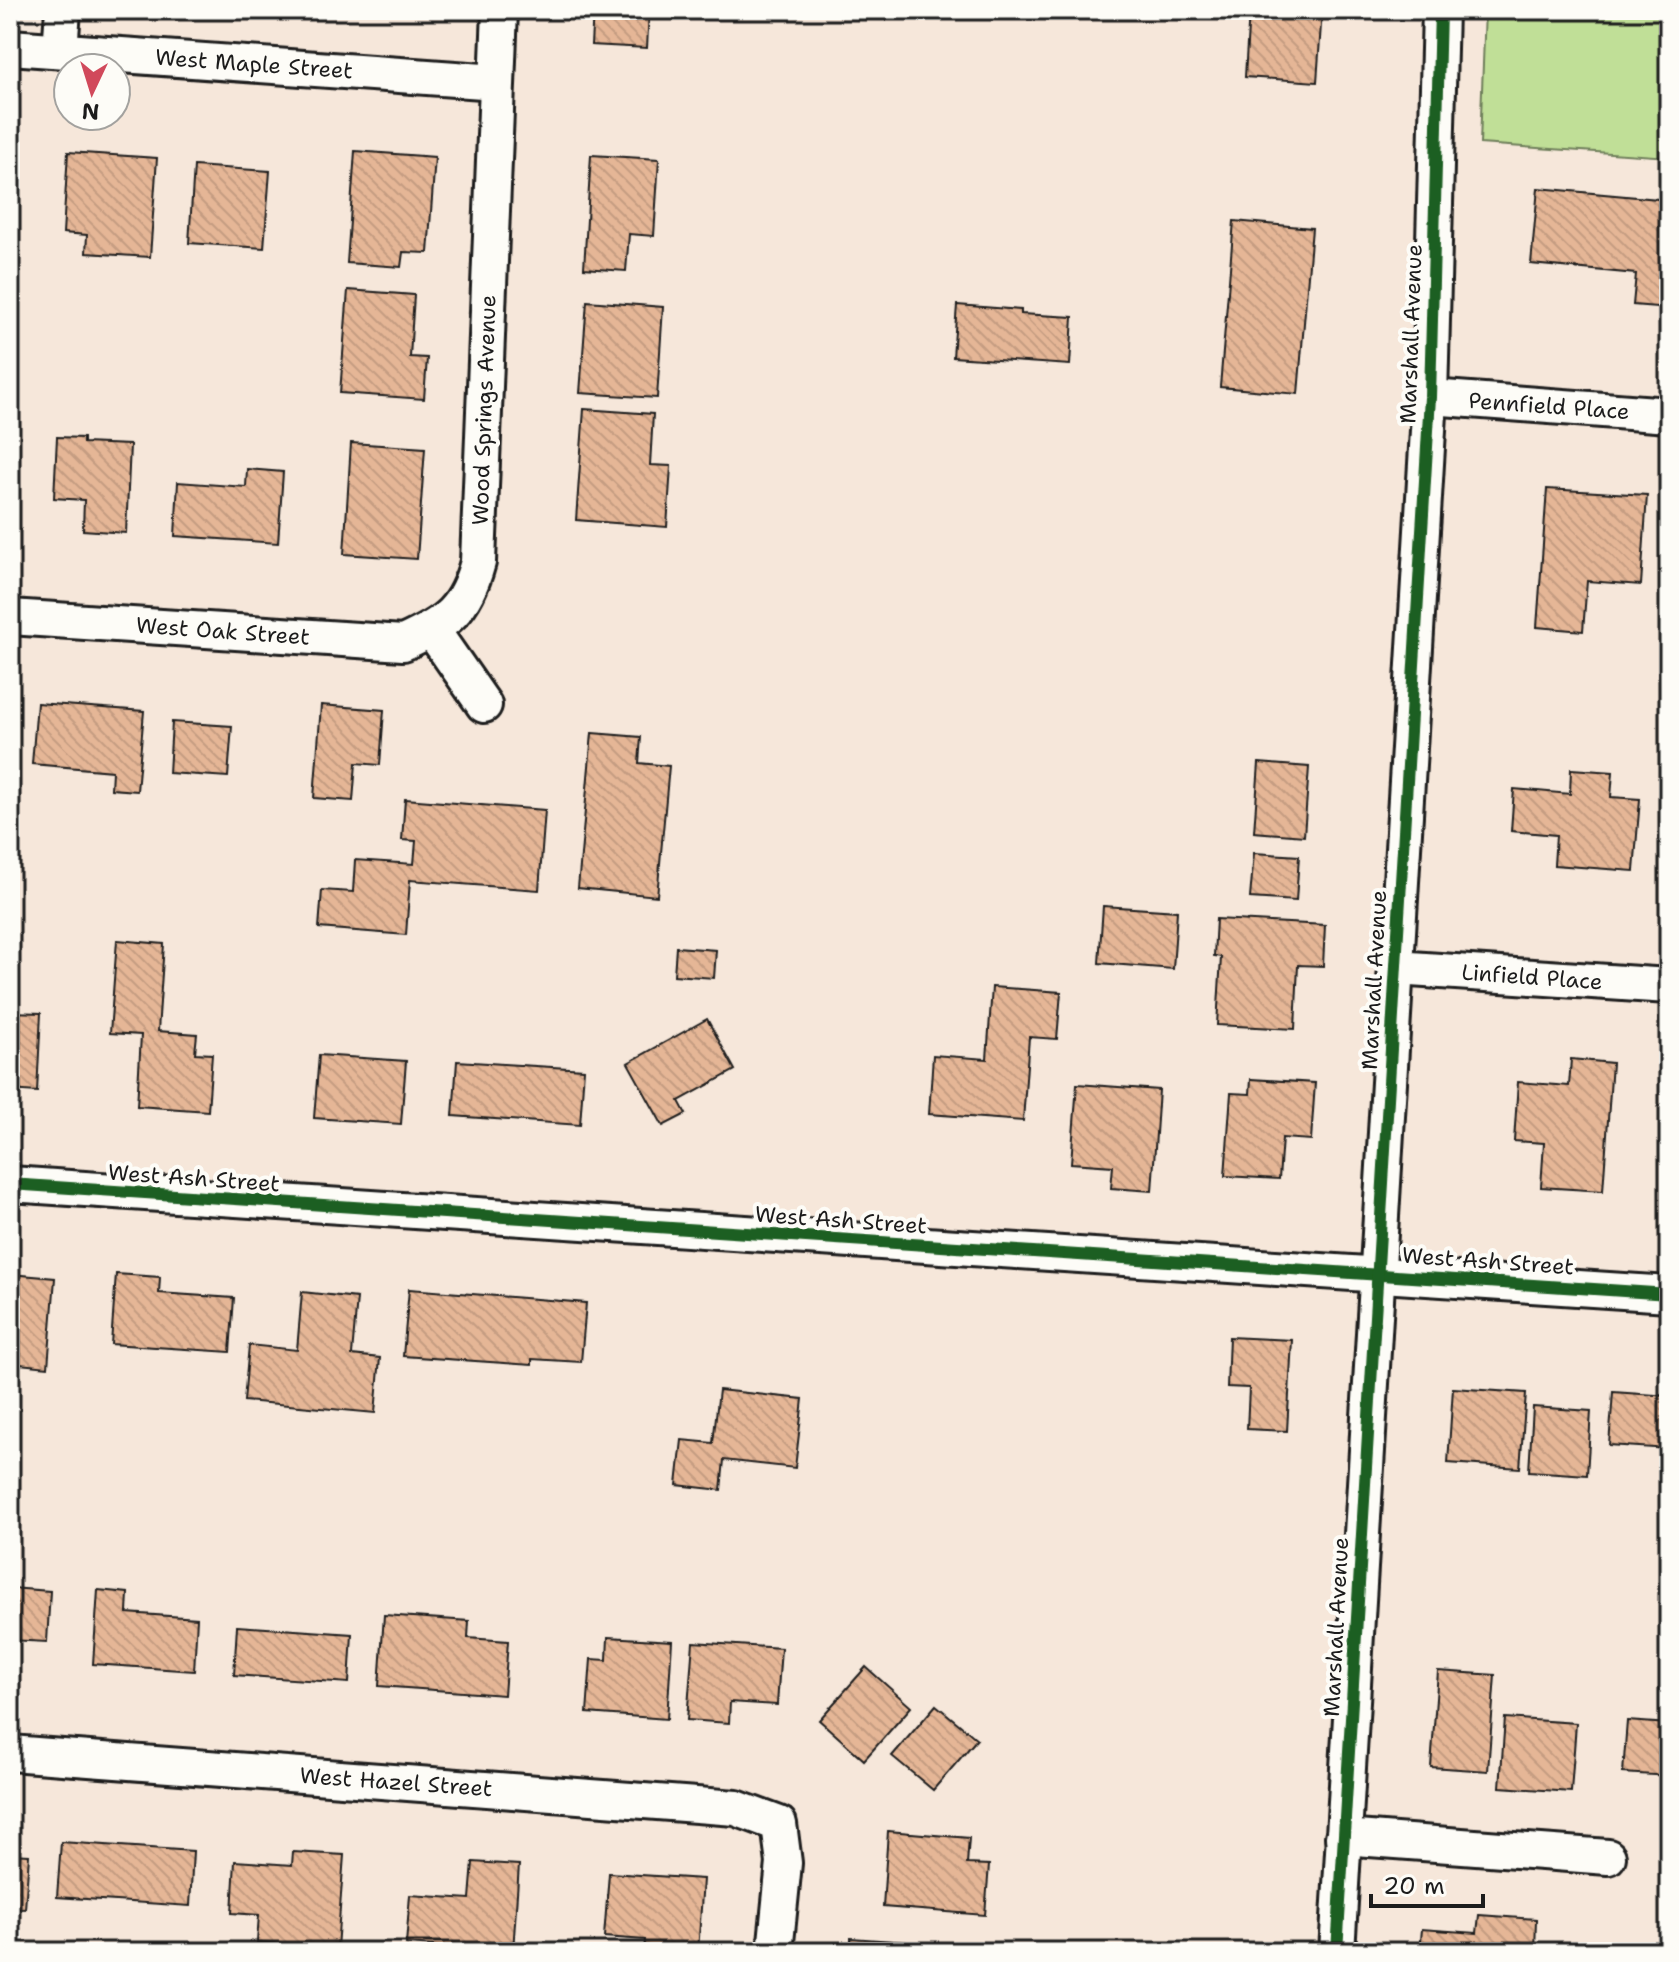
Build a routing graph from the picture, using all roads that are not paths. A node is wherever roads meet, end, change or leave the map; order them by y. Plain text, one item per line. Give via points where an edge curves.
1 (63, 10) edge
2 (500, 10) edge
3 (1440, 10) edge
4 (10, 47) edge
5 (60, 50) junction
6 (497, 82) junction
7 (1430, 397) junction
8 (1669, 415) edge
9 (10, 617) edge
10 (432, 630) junction
11 (484, 705) dead end
12 (1395, 968) junction
13 (1669, 986) edge
14 (10, 1184) edge
15 (1377, 1273) junction
16 (1669, 1294) edge
17 (10, 1753) edge
18 (1343, 1837) junction
19 (1608, 1857) dead end
20 (775, 1952) edge
21 (1337, 1952) edge

1 - 5 street
2 - 6 street, Wood Springs Avenue
3 - 7 street, Marshall Avenue
4 - 5 street, West Maple Street
5 - 6 street, West Maple Street
6 - 10 street, Wood Springs Avenue via 478,562 472,586 458,608
7 - 8 street, Pennfield Place
7 - 12 street, Marshall Avenue
9 - 10 street, West Oak Street via 403,643
10 - 11 street
12 - 13 street, Linfield Place
12 - 15 street, Marshall Avenue
14 - 15 street, West Ash Street
15 - 16 street, West Ash Street
15 - 18 street, Marshall Avenue
17 - 20 street, West Hazel Street via 736,1808 779,1824 784,1863
18 - 19 street
18 - 21 street, Marshall Avenue

